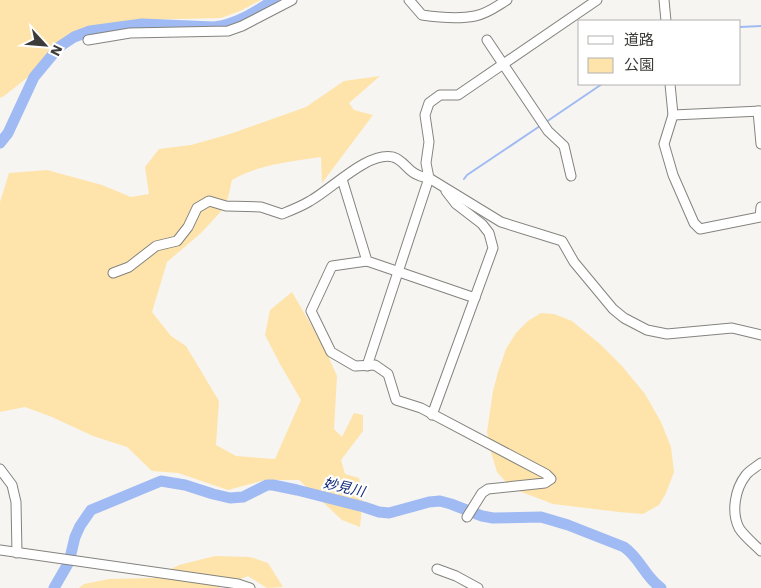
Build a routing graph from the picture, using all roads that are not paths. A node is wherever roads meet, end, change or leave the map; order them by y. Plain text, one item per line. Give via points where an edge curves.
1 (292, 0) edge
2 (409, 0) edge
3 (507, 0) edge
4 (597, 0) edge
5 (664, 0) edge
6 (666, 20) edge
7 (88, 40) dead end
8 (487, 40) dead end
9 (502, 64) junction
10 (670, 85) edge
11 (759, 111) edge
12 (672, 115) junction
13 (761, 144) edge
14 (571, 176) dead end
15 (429, 178) junction
16 (342, 179) junction
17 (443, 186) junction
18 (761, 207) edge
19 (761, 218) edge
20 (368, 261) junction
21 (397, 271) junction
22 (113, 273) dead end
23 (474, 298) junction
24 (761, 335) edge
25 (367, 366) junction
26 (432, 415) junction
27 (761, 463) edge
28 (0, 469) edge
29 (467, 518) dead end
30 (0, 550) edge
31 (761, 551) edge
32 (18, 553) junction
33 (437, 569) dead end
34 (250, 588) edge
35 (478, 588) edge

1 - 7 street via 228,30 130,33
2 - 3 street via 422,15 440,17 474,17
4 - 9 street
5 - 6 street
8 - 9 street
9 - 14 street via 548,131 564,146
9 - 15 street via 458,95 440,95 429,102 425,115
10 - 12 street
11 - 12 street
11 - 13 street
12 - 19 street via 664,144 673,175 694,223 700,229
15 - 16 street via 416,175 395,157 383,156 358,166
15 - 17 street
15 - 21 street
16 - 20 street
16 - 22 street via 310,201 282,214 261,207 209,202 197,208 177,241 156,246
17 - 23 street via 456,204 489,233 493,248
17 - 24 street via 500,222 562,241 574,262 613,309 647,330 667,334 732,328
18 - 19 street
20 - 21 street
20 - 25 street via 332,266 311,311 331,352 355,366
21 - 23 street
21 - 25 street
23 - 26 street
25 - 26 street via 375,365 388,374 396,400
26 - 29 street via 551,479 545,483 488,489 482,493
27 - 31 street via 746,474 735,502 740,529
28 - 32 street via 12,485 16,502
30 - 32 street
32 - 34 street
33 - 35 street

